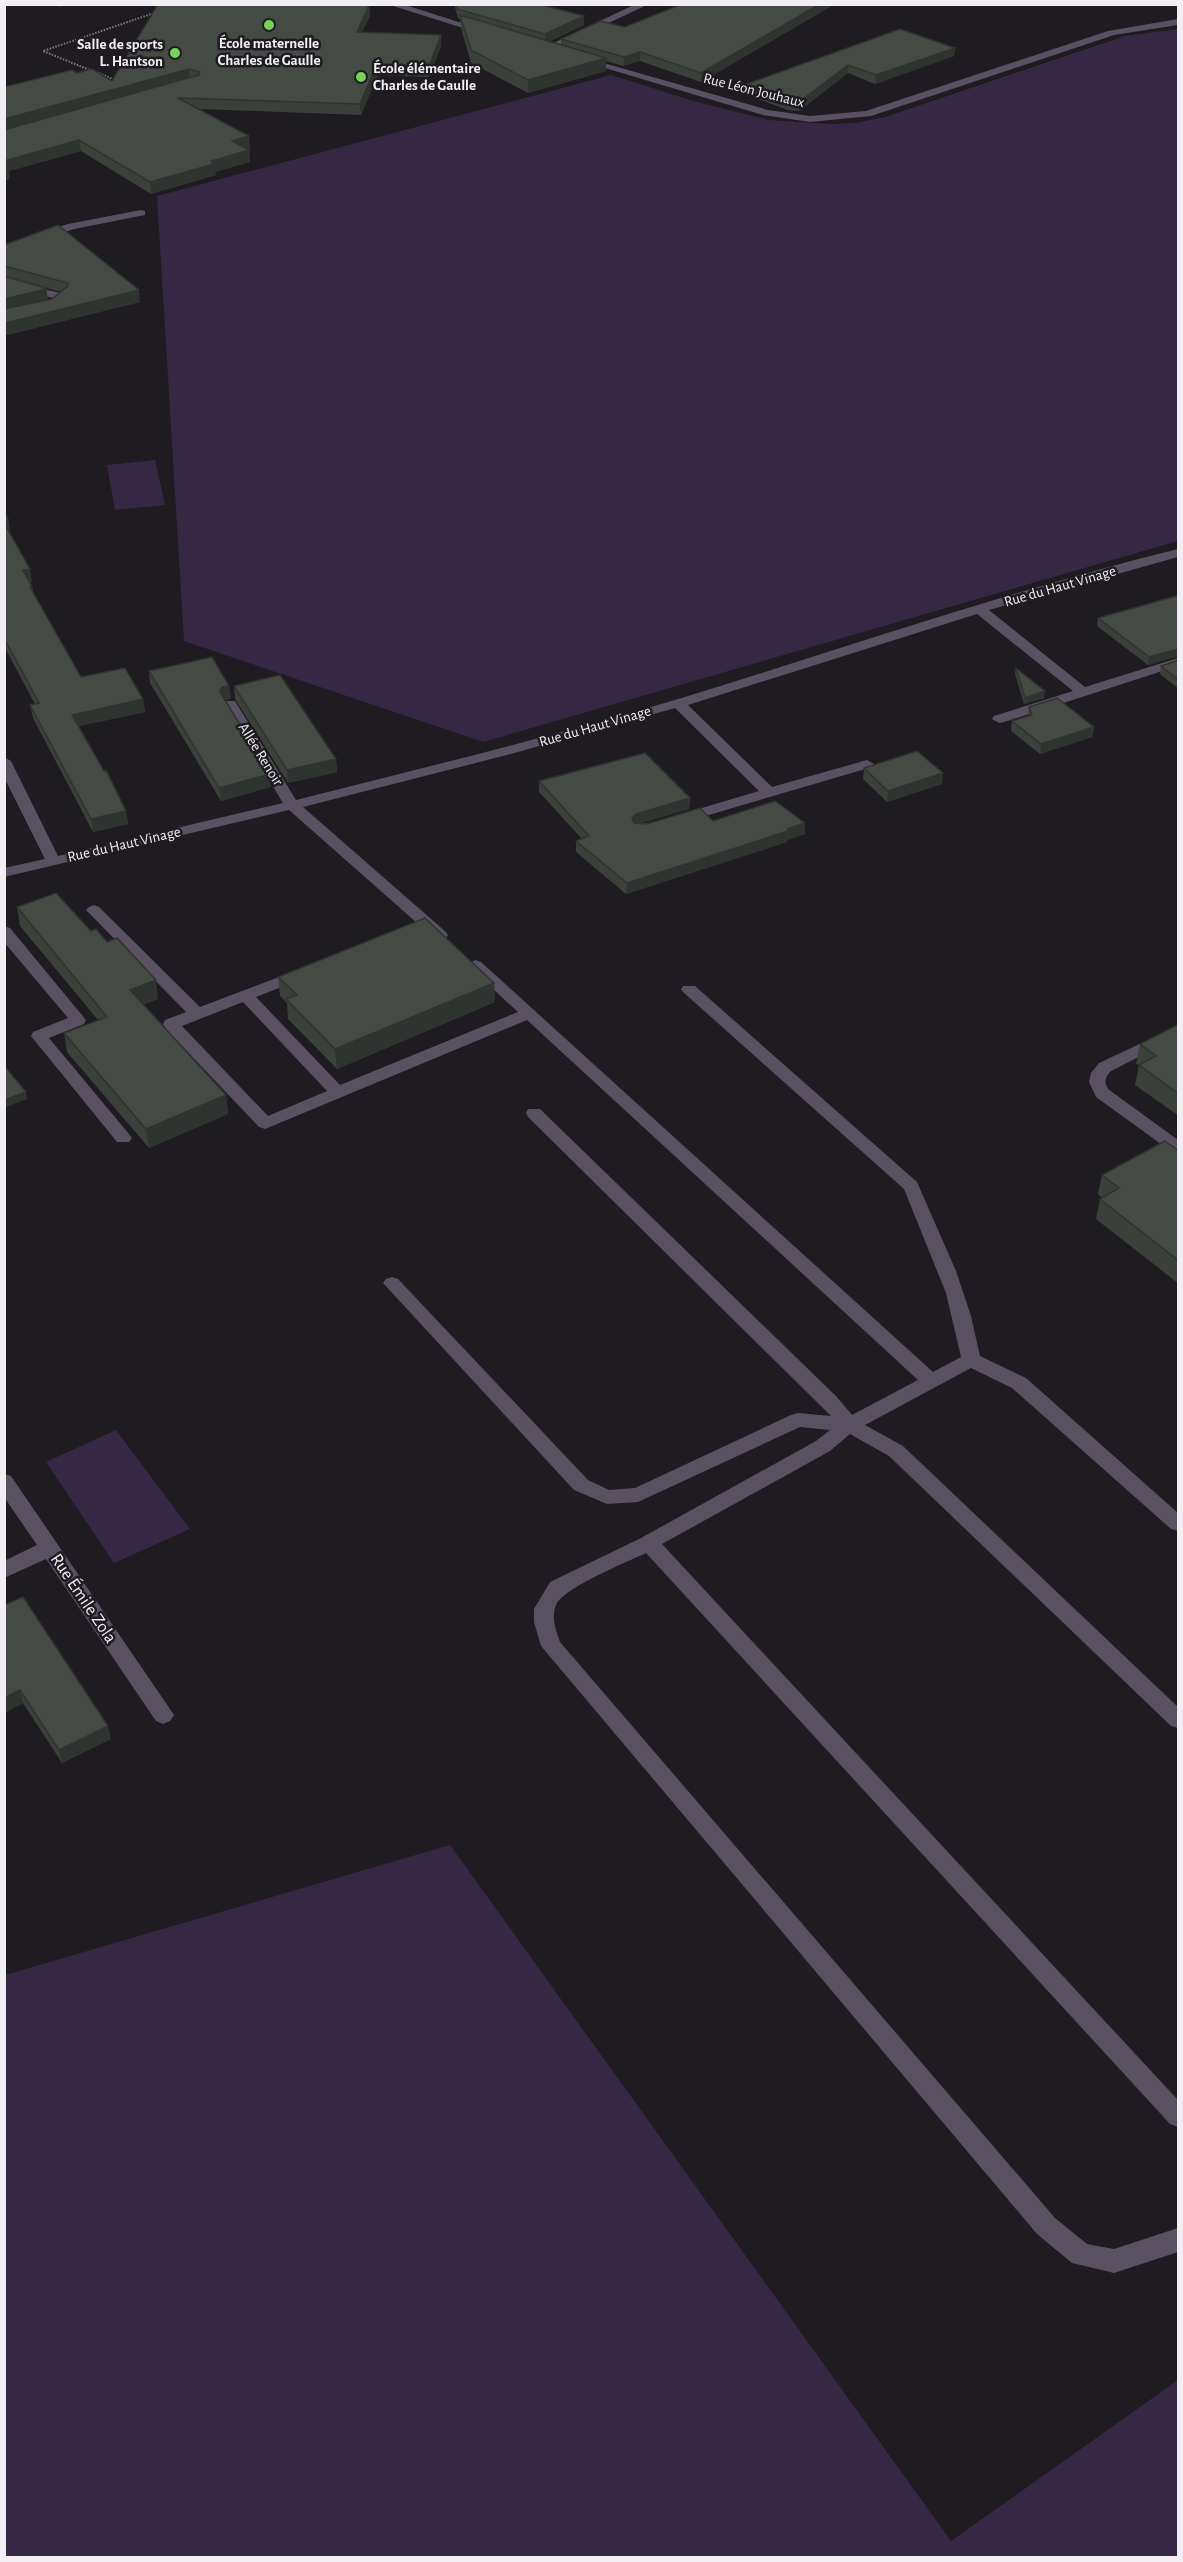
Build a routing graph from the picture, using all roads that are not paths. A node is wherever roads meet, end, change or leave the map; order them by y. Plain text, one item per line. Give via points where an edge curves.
1 (391, 4) edge
2 (645, 4) edge
3 (1179, 22) edge
4 (492, 34) edge
5 (535, 46) edge
6 (546, 49) junction
7 (557, 52) edge
8 (568, 56) edge
9 (141, 213) dead end
10 (4, 248) edge
11 (4, 281) edge
12 (4, 317) edge
13 (1179, 553) edge
14 (979, 609) junction
15 (1179, 662) edge
16 (1083, 692) junction
17 (678, 703) junction
18 (230, 704) edge
19 (999, 719) dead end
20 (4, 761) edge
21 (867, 764) edge
22 (769, 793) junction
23 (292, 805) junction
24 (662, 824) edge
25 (53, 860) junction
26 (4, 873) edge
27 (94, 910) dead end
28 (429, 926) junction
29 (4, 931) edge
30 (408, 934) edge
31 (448, 941) edge
32 (466, 957) edge
33 (321, 967) edge
34 (689, 989) dead end
35 (245, 995) junction
36 (529, 1012) junction
37 (197, 1014) junction
38 (1179, 1031) edge
39 (337, 1092) junction
40 (534, 1113) dead end
41 (123, 1137) dead end
42 (1179, 1148) edge
43 (392, 1283) dead end
44 (971, 1360) junction
45 (931, 1381) junction
46 (849, 1425) junction
47 (4, 1481) edge
48 (1179, 1524) edge
49 (648, 1543) junction
50 (50, 1548) junction
51 (4, 1570) edge
52 (163, 1715) dead end
53 (1179, 1720) edge
54 (1179, 2116) edge
55 (1179, 2240) edge

1 - 4 street
2 - 6 street
3 - 8 street, Rue Léon Jouhaux via 1125,30 879,111 824,119 767,113
5 - 6 street
6 - 7 street
9 - 10 street via 49,231
11 - 12 street via 62,296 49,306
13 - 14 street, Rue du Haut Vinage
14 - 16 street
14 - 17 street, Rue du Haut Vinage
15 - 16 street
16 - 19 street
17 - 22 street
17 - 23 street, Rue du Haut Vinage
18 - 23 street, Allée Renoir
20 - 25 street
21 - 22 street
22 - 24 street
23 - 25 street, Rue du Haut Vinage
23 - 28 street, Allée Renoir
25 - 26 street, Rue du Haut Vinage
27 - 37 street
28 - 30 street
28 - 31 street, Allée Renoir
29 - 41 street via 78,1020 39,1036
32 - 36 street
33 - 35 street
34 - 44 street via 911,1186 931,1228 968,1333
35 - 37 street
35 - 39 street
36 - 39 street
36 - 45 street
37 - 39 street via 171,1024 265,1123
38 - 42 street via 1105,1067 1096,1079 1102,1092
40 - 46 street
43 - 46 street via 581,1485 607,1497 638,1495 798,1420
44 - 45 street
44 - 48 street via 1019,1383
45 - 46 street
46 - 49 street via 823,1446
46 - 53 street via 896,1450
47 - 50 street, Rue Émile Zola
49 - 54 street
49 - 55 street via 557,1588 546,1600 543,1621 551,1646 1046,2226 1081,2255 1114,2261
50 - 51 street
50 - 52 street, Rue Émile Zola

